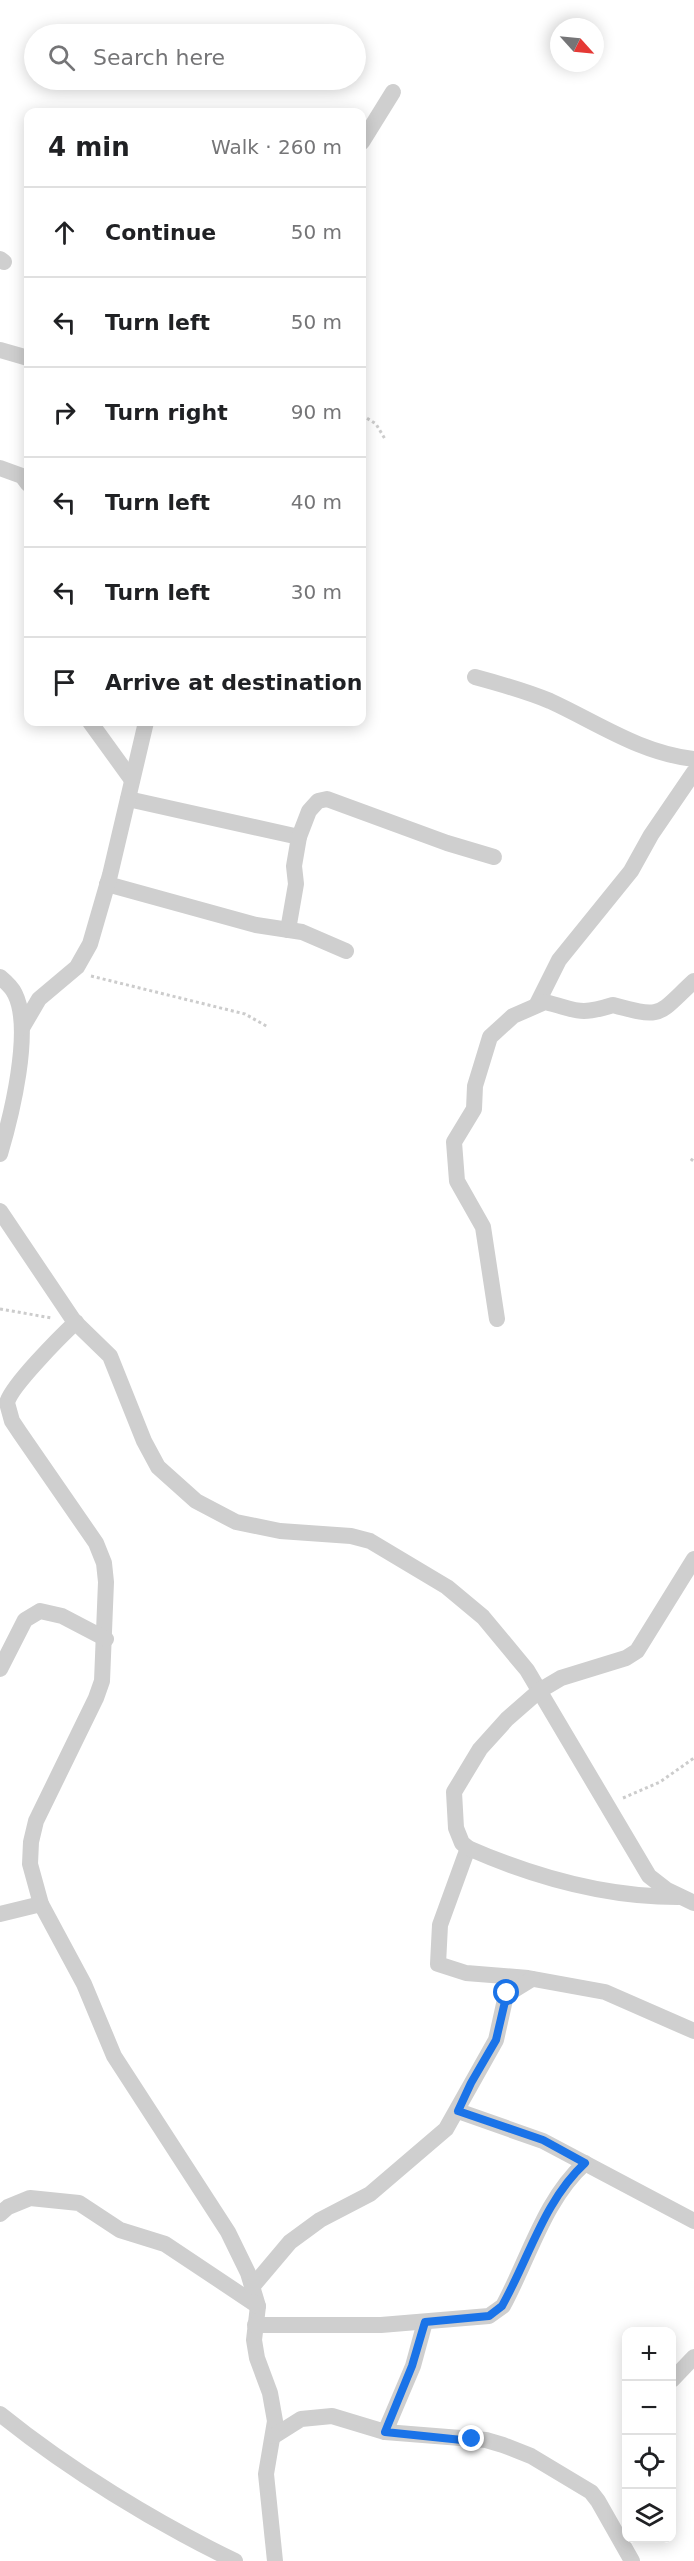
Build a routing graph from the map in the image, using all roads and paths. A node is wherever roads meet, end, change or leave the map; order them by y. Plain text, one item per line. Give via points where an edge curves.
1 (393, 92) dead end
2 (366, 136) edge
3 (0, 350) edge
4 (24, 357) edge
5 (366, 418) edge
6 (385, 439) dead end
7 (0, 468) edge
8 (24, 481) edge
9 (476, 677) dead end
10 (93, 726) edge
11 (145, 726) edge
12 (694, 759) edge
13 (694, 772) edge
14 (132, 780) junction
15 (128, 799) junction
16 (299, 837) junction
17 (494, 857) dead end
18 (107, 884) junction
19 (288, 930) junction
20 (346, 951) dead end
21 (72, 972) junction
22 (0, 977) edge
23 (694, 981) edge
24 (537, 1004) junction
25 (22, 1028) junction
26 (268, 1028) dead end
27 (0, 1154) edge
28 (0, 1211) edge
29 (0, 1309) edge
30 (497, 1319) dead end
31 (75, 1322) junction
32 (694, 1559) edge
33 (106, 1639) junction
34 (0, 1669) edge
35 (539, 1691) junction
36 (694, 1758) edge
37 (606, 1804) junction
38 (468, 1848) junction
39 (688, 1900) edge
40 (41, 1904) junction
41 (0, 1914) edge
42 (532, 1979) junction
43 (694, 2031) edge
44 (458, 2111) junction
45 (585, 2163) junction
46 (0, 2214) edge
47 (694, 2221) edge
48 (252, 2287) junction
49 (258, 2306) junction
50 (425, 2322) junction
51 (255, 2325) junction
52 (694, 2357) edge
53 (676, 2376) edge
54 (0, 2414) edge
55 (385, 2432) junction
56 (274, 2436) junction
57 (235, 2561) edge
58 (275, 2561) edge
59 (632, 2561) edge

1 - 2 street
3 - 4 street
5 - 6 path via 376,424
7 - 8 street
9 - 12 street via 540,698 649,750
10 - 14 street
11 - 14 street
13 - 24 street via 631,871 559,960
14 - 15 street
15 - 16 street
15 - 18 street
16 - 17 street via 315,803 327,799
16 - 19 street
18 - 19 street via 246,923
18 - 21 street via 90,944
19 - 20 street via 311,935
21 - 25 street via 39,999
21 - 26 path via 245,1014
22 - 25 street via 16,995
23 - 24 street via 669,1007 649,1014 613,1005 587,1013 547,1002
24 - 30 street via 501,1025 487,1042 475,1086 474,1109 454,1142 457,1180 484,1234
25 - 27 street via 12,1111
28 - 31 street
29 - 31 path
31 - 33 street via 15,1387 7,1408 101,1553 106,1582
31 - 35 street via 110,1356 155,1464 196,1501 246,1525 351,1536 386,1549 447,1587 483,1617 527,1670
32 - 35 street via 633,1655 561,1678
33 - 34 street via 62,1616 40,1611 25,1620
33 - 40 street via 100,1688 49,1792 31,1842 30,1864
35 - 37 street
35 - 38 street via 493,1734 457,1785 455,1821 462,1843
36 - 37 path via 660,1782
37 - 39 street via 649,1876
38 - 39 street via 515,1869 599,1890
38 - 42 street via 440,1925 436,1963 466,1973
40 - 41 street
40 - 48 street via 81,1976 114,2056 228,2232
42 - 43 street via 612,1994
42 - 44 street via 504,1997 496,2040
44 - 45 street via 528,2134
44 - 48 street via 443,2133 370,2194 320,2220 290,2242
45 - 47 street
45 - 50 street via 562,2187 502,2306 489,2316
46 - 49 street via 30,2198 79,2203 120,2230 165,2244
48 - 49 street
49 - 51 street
50 - 51 street
50 - 55 street
51 - 56 street via 257,2358 273,2406
52 - 53 street
54 - 57 street via 43,2447
55 - 56 street via 336,2417 318,2416 295,2422
55 - 59 street via 486,2440 531,2456 594,2496
56 - 58 street via 267,2474

